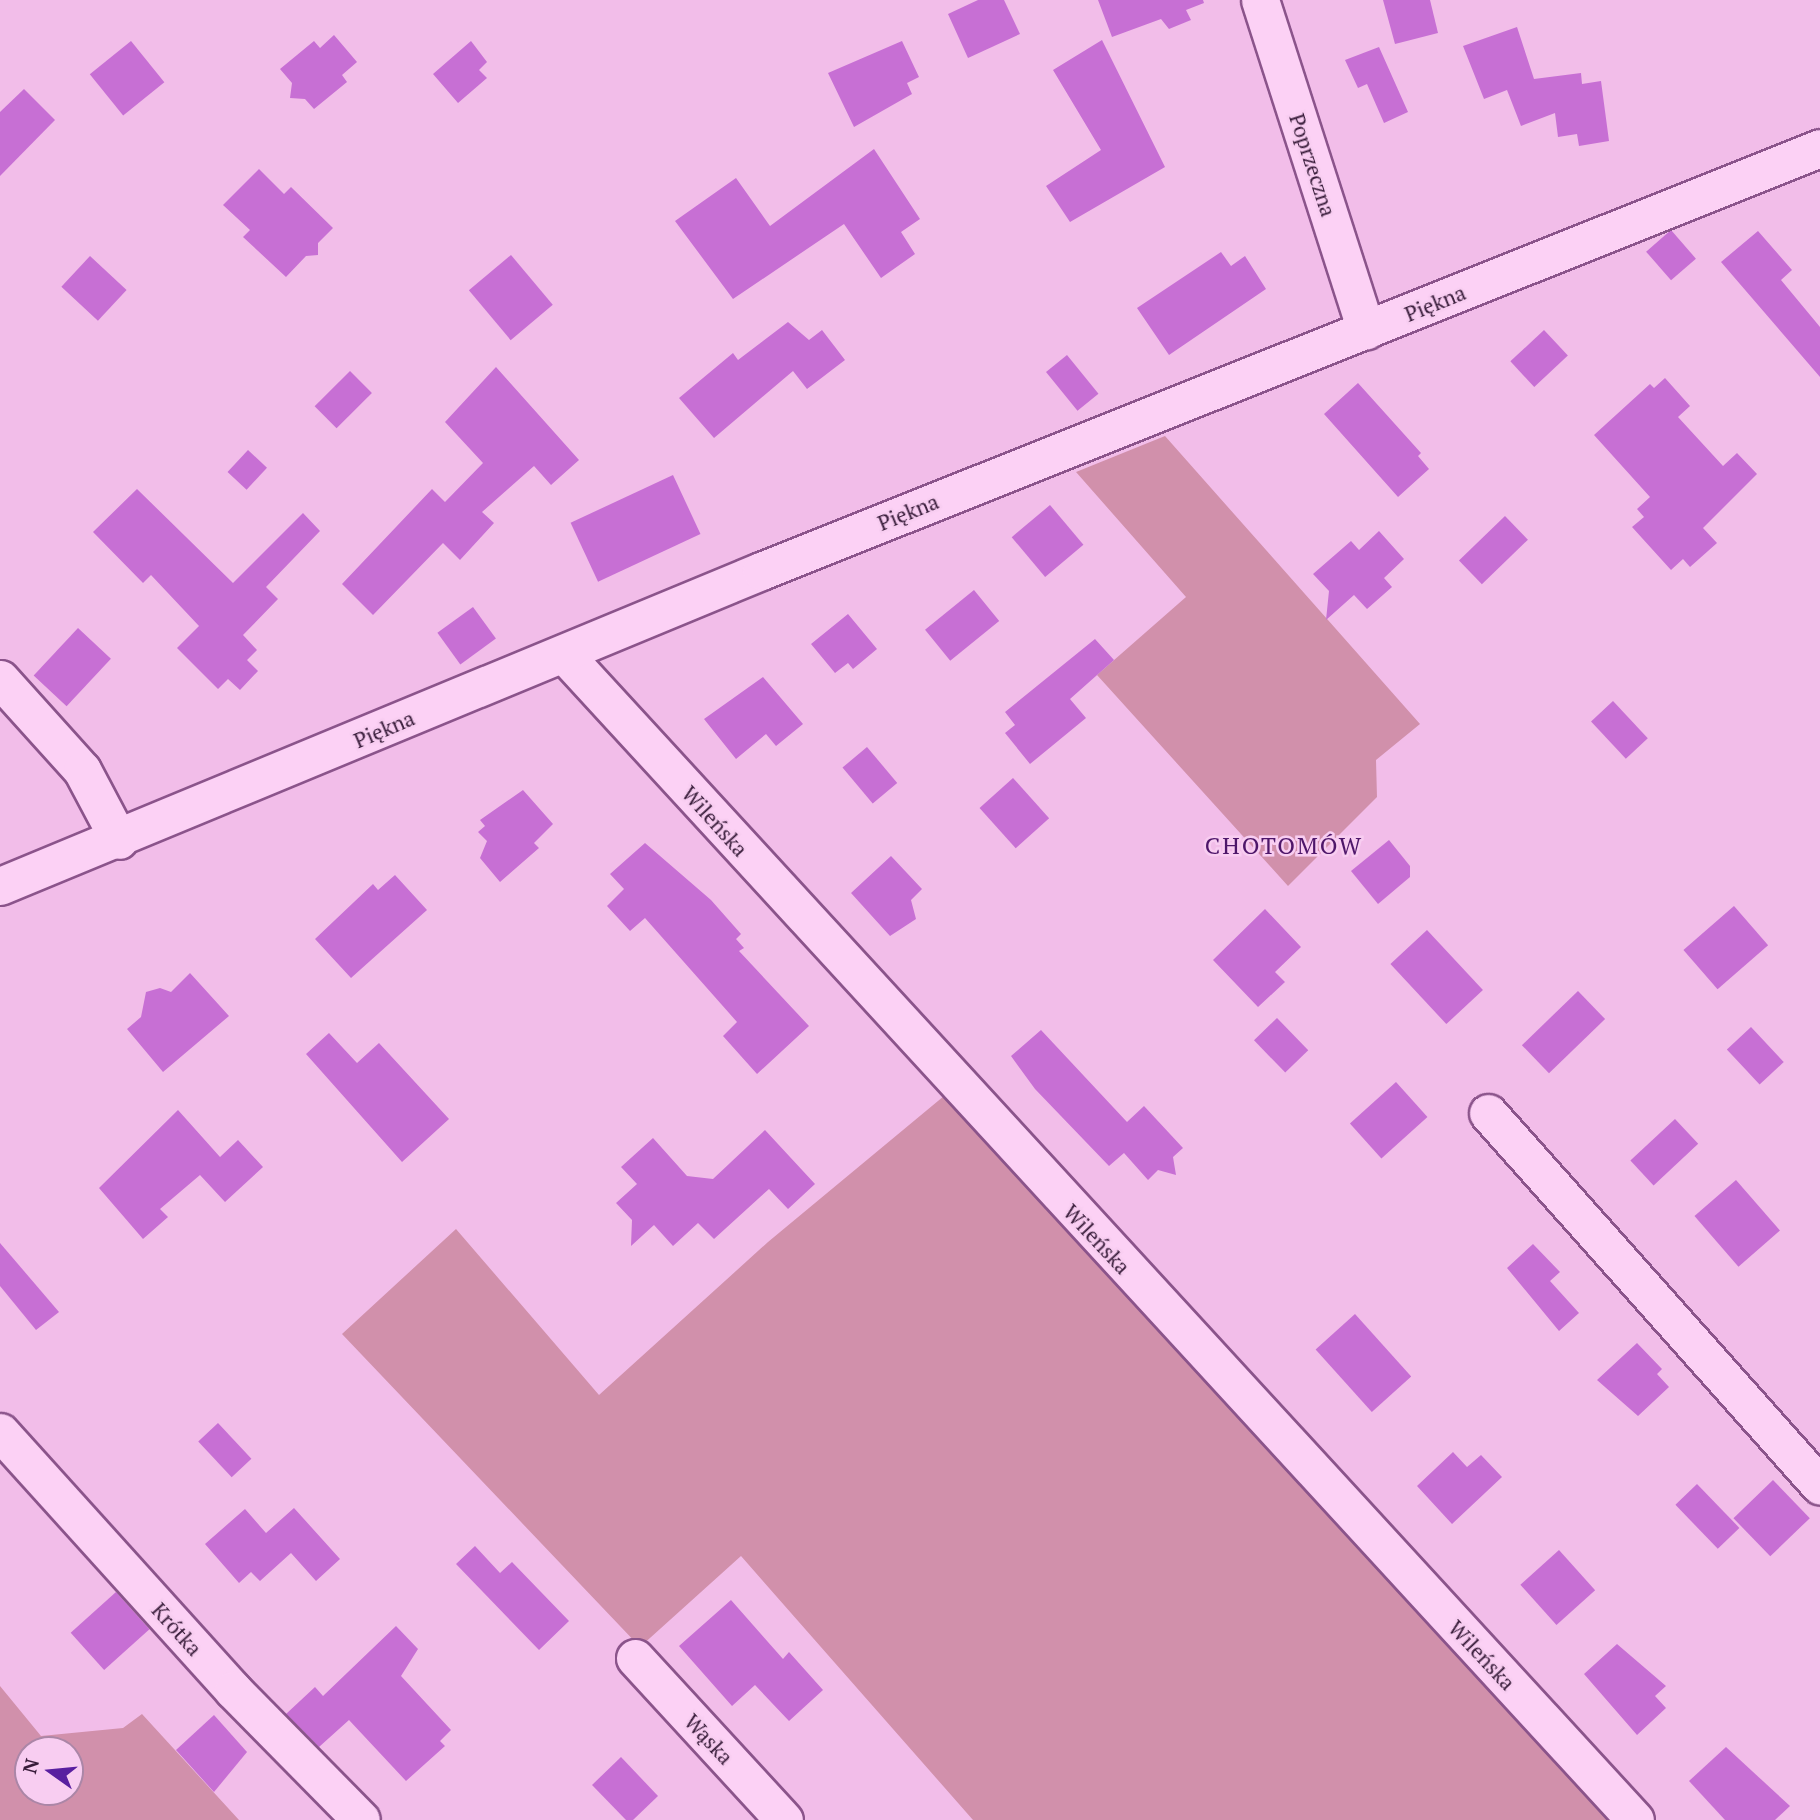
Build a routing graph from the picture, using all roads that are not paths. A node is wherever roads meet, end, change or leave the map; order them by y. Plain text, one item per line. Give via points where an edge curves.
1 (1260, 0) edge
2 (1820, 148) edge
3 (1366, 330) junction
4 (564, 654) junction
5 (0, 679) edge
6 (119, 840) junction
7 (0, 886) edge
8 (1489, 1113) dead end
9 (0, 1432) edge
10 (1820, 1486) edge
11 (635, 1658) dead end
12 (361, 1820) edge
13 (784, 1820) edge
14 (1635, 1820) edge

1 - 3 street, Poprzeczna
2 - 3 street, Piękna
3 - 4 street, Piękna
4 - 6 street, Piękna
4 - 14 street, Wileńska
5 - 6 street via 82,771
6 - 7 street, Piękna
8 - 10 street
9 - 12 street, Krótka via 233,1690
11 - 13 street, Wąska

